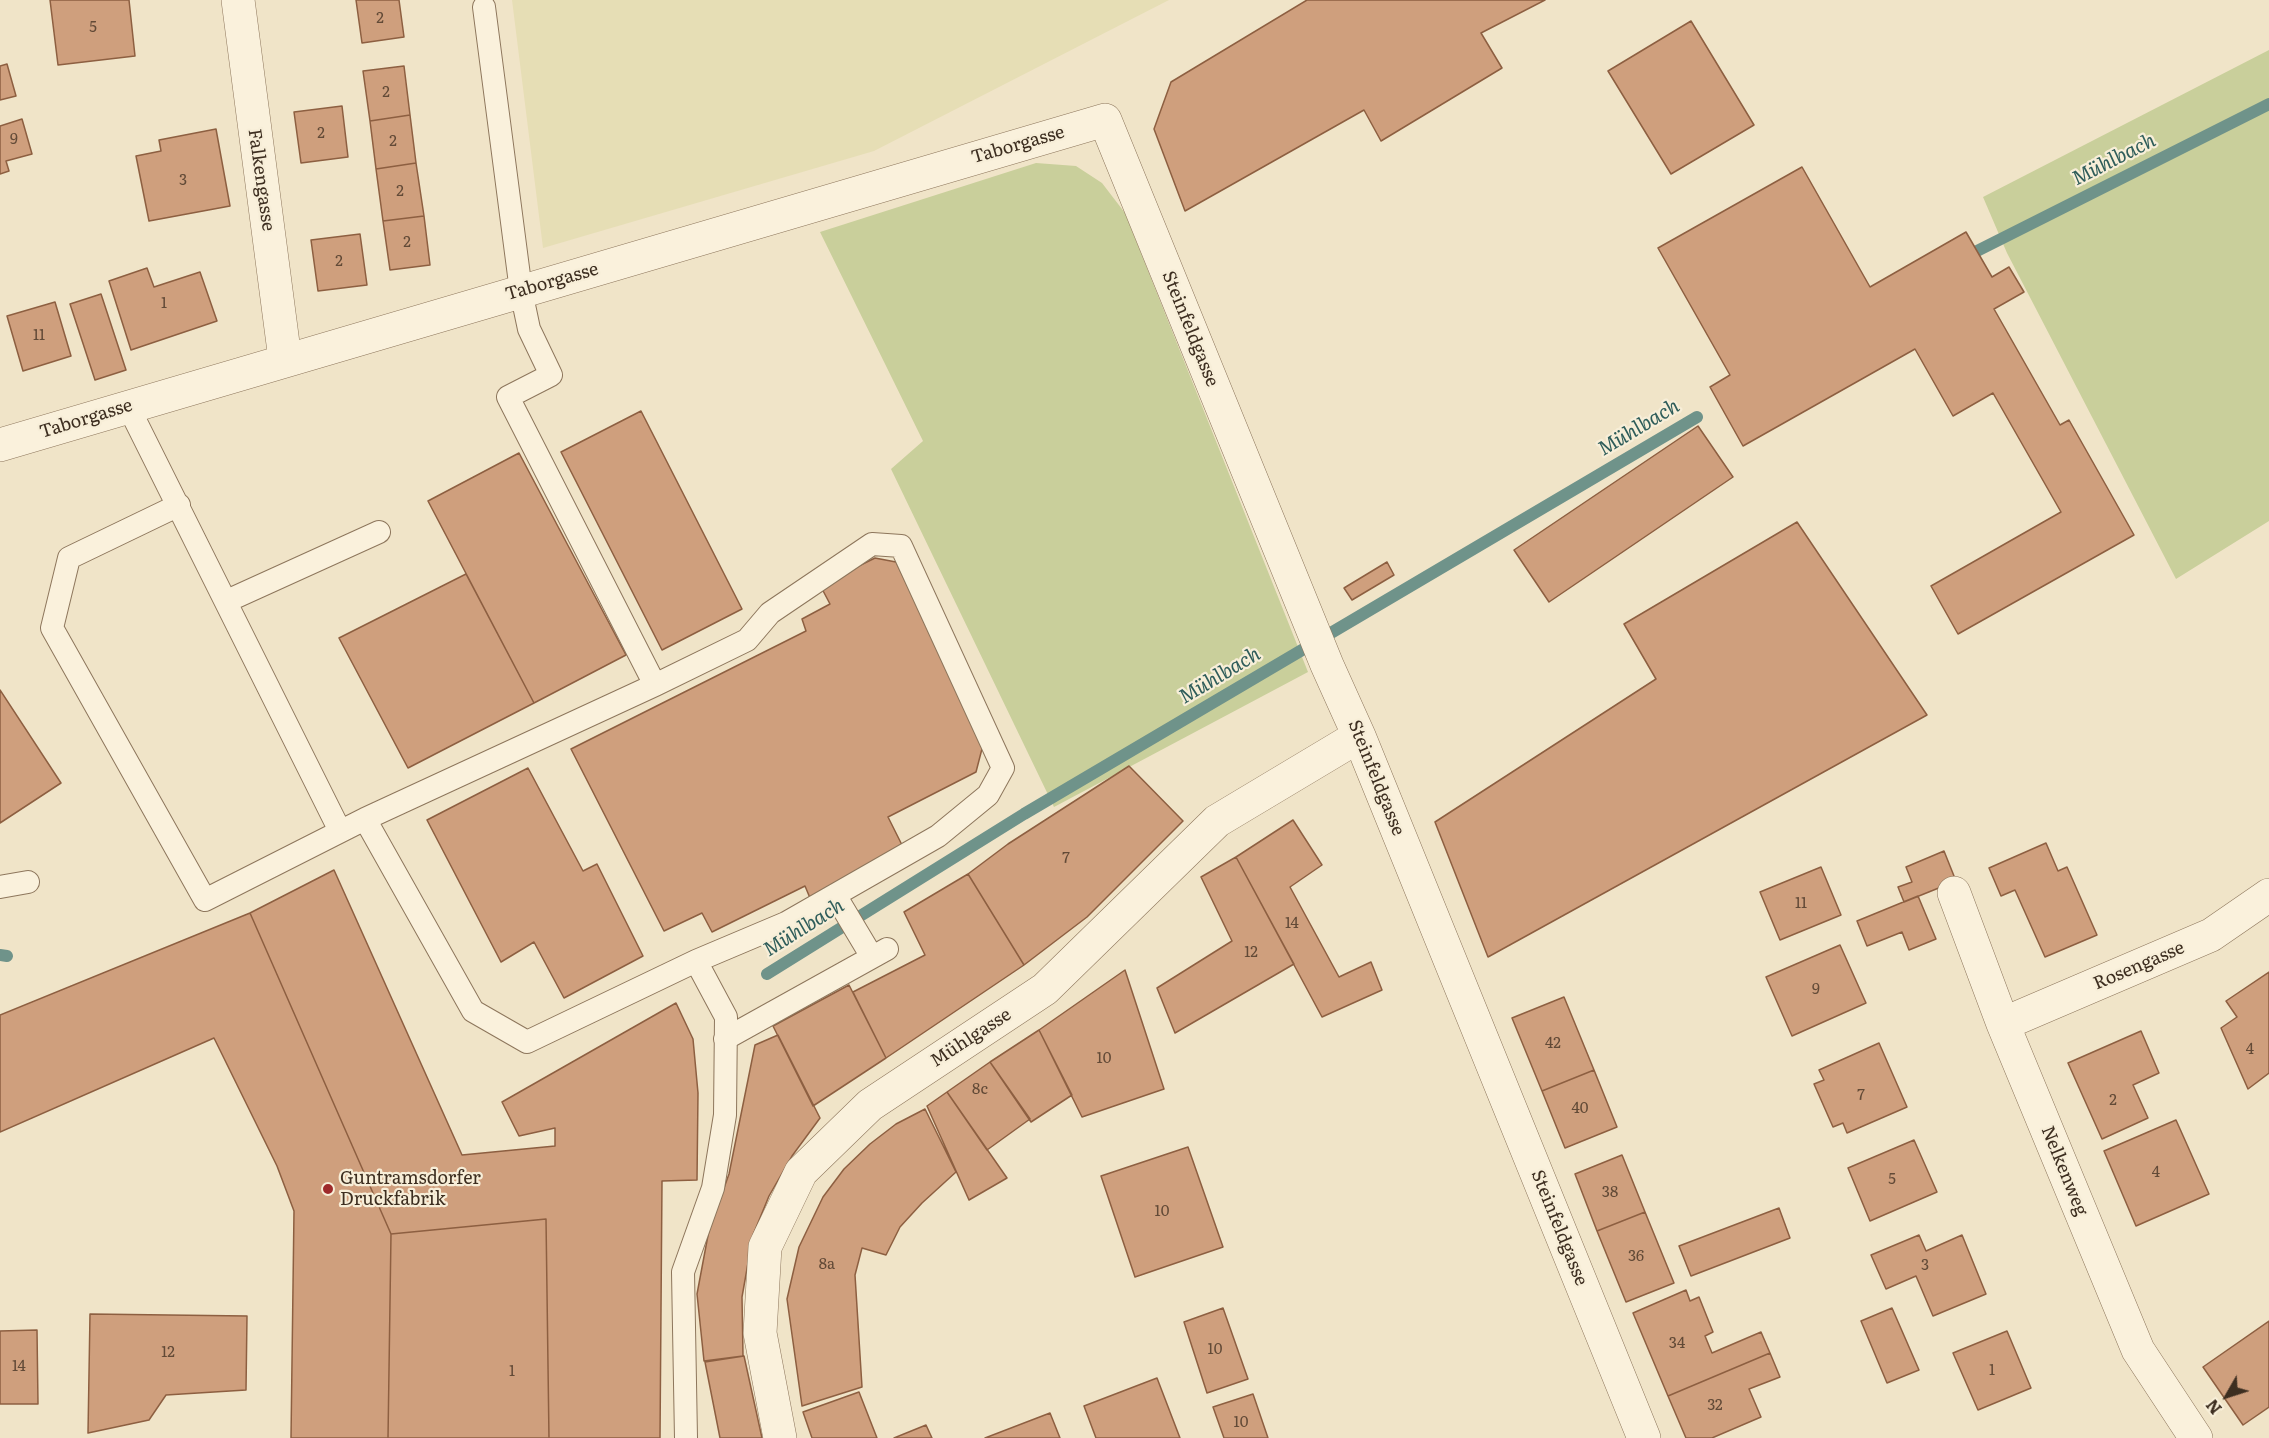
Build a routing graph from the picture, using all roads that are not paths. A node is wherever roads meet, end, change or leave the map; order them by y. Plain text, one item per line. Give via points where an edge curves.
1 (238, 0) edge
2 (484, 7) dead end
3 (1104, 120) joint
4 (521, 291) junction
5 (285, 359) junction
6 (128, 406) junction
7 (0, 445) edge
8 (179, 505) junction
9 (379, 532) dead end
10 (227, 601) junction
11 (656, 685) junction
12 (1359, 736) junction
13 (365, 819) junction
14 (340, 831) junction
15 (28, 882) dead end
16 (0, 887) edge
17 (1954, 893) dead end
18 (2269, 895) edge
19 (839, 901) junction
20 (696, 961) junction
21 (2003, 1024) junction
22 (726, 1028) junction
23 (686, 1438) edge
24 (780, 1438) edge
25 (1644, 1438) edge
26 (2196, 1438) edge

1 - 5 street, Falkengasse
2 - 4 lane
3 - 4 street, Taborgasse
3 - 12 street, Steinfeldgasse
4 - 5 street, Taborgasse
4 - 11 lane via 530,329 551,375 508,397
5 - 6 street, Taborgasse
6 - 7 street, Taborgasse
6 - 8 lane
8 - 10 lane
8 - 14 lane via 69,558 52,628 205,900
9 - 10 lane
10 - 14 lane
11 - 13 lane
11 - 19 lane via 747,640 770,613 872,544 901,546 1003,768 988,795 938,836
12 - 24 street, Mühlgasse via 1217,821 1045,989 870,1105 801,1172 765,1247 760,1333
12 - 25 street, Steinfeldgasse
13 - 14 lane
13 - 20 lane via 473,1011 527,1042
15 - 16 lane
17 - 21 street, Nelkenweg
18 - 21 street, Rosengasse via 2211,935
19 - 20 lane
19 - 22 lane via 860,935 879,953
20 - 22 lane
21 - 26 street, Nelkenweg via 2138,1350
22 - 23 lane via 725,1115 713,1188 683,1272

